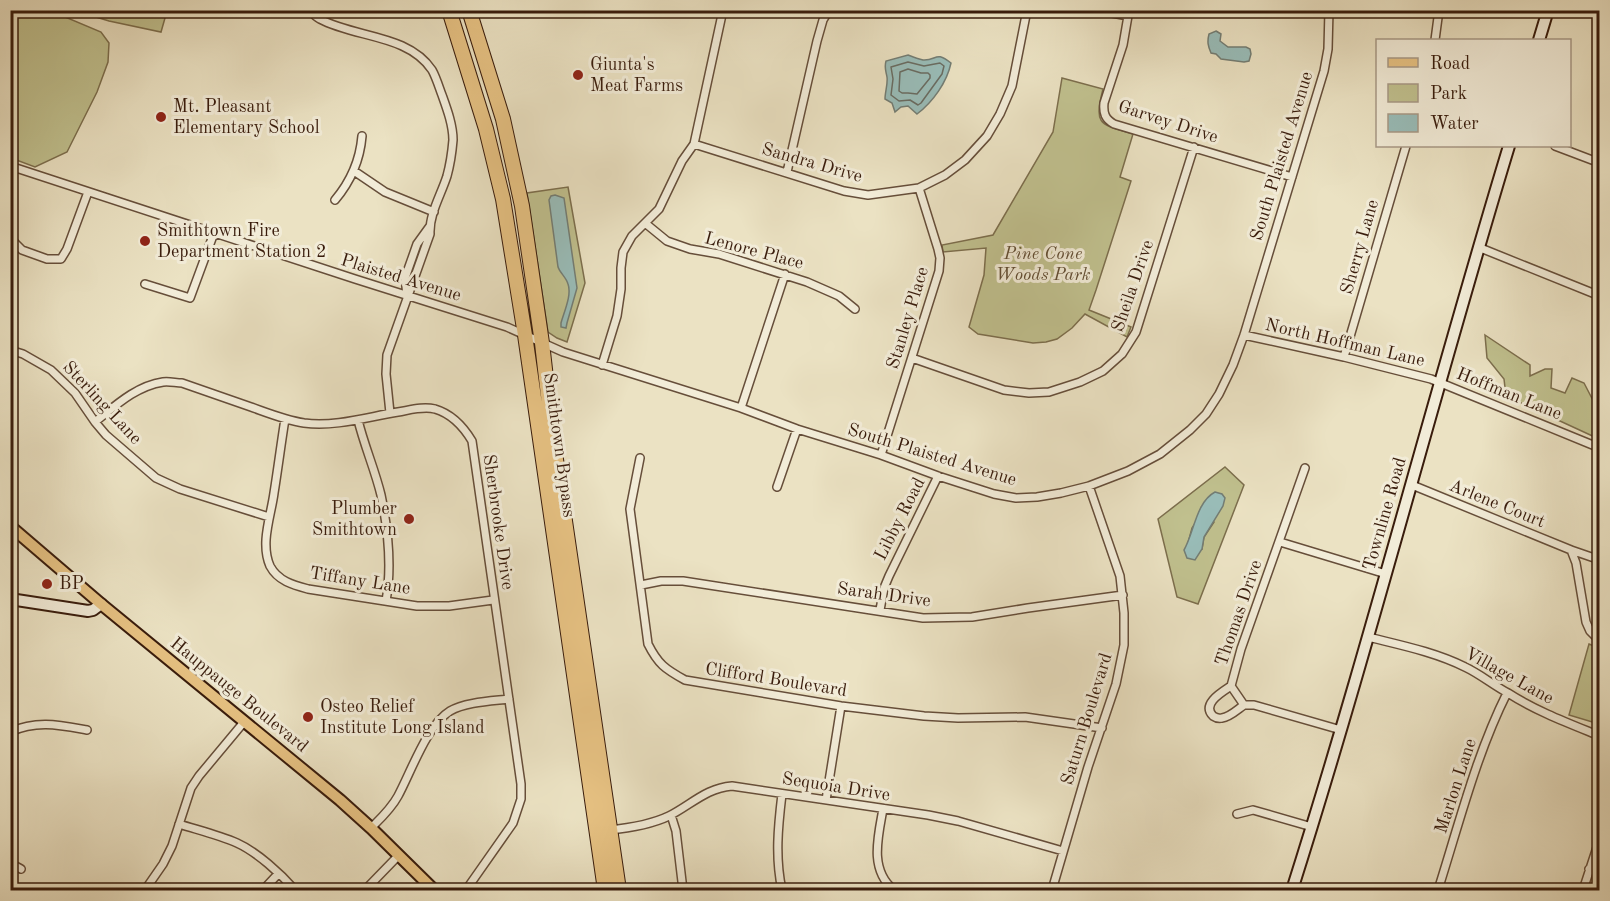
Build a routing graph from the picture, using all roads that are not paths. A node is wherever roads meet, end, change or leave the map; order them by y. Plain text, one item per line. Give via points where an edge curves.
1 (309, 10) edge
2 (449, 10) edge
3 (469, 10) edge
4 (723, 10) edge
5 (829, 10) edge
6 (1027, 10) edge
7 (1096, 10) edge
8 (1329, 10) edge
9 (1439, 10) edge
10 (1548, 10) edge
11 (1128, 13) edge
12 (1435, 39) edge
13 (1539, 39) edge
14 (362, 136) dead end
15 (694, 144) junction
16 (1194, 147) junction
17 (1406, 147) edge
18 (1509, 147) edge
19 (1557, 147) edge
20 (1599, 164) edge
21 (10, 166) edge
22 (354, 171) junction
23 (787, 172) junction
24 (1292, 177) junction
25 (919, 188) junction
26 (88, 192) junction
27 (335, 200) dead end
28 (434, 212) junction
29 (645, 223) junction
30 (430, 226) junction
31 (214, 233) junction
32 (10, 238) edge
33 (1478, 248) junction
34 (410, 264) junction
35 (419, 267) junction
36 (785, 274) junction
37 (145, 284) dead end
38 (407, 295) junction
39 (1599, 296) edge
40 (855, 309) dead end
41 (525, 335) junction
42 (1244, 335) junction
43 (542, 343) junction
44 (10, 351) edge
45 (1344, 357) junction
46 (912, 358) junction
47 (602, 365) junction
48 (1440, 382) junction
49 (741, 408) junction
50 (390, 413) junction
51 (285, 419) junction
52 (358, 420) junction
53 (95, 422) junction
54 (797, 429) junction
55 (1599, 448) edge
56 (881, 455) junction
57 (640, 458) dead end
58 (1305, 468) dead end
59 (938, 476) junction
60 (1412, 485) junction
61 (1089, 486) junction
62 (777, 487) dead end
63 (269, 517) junction
64 (14, 529) edge
65 (1280, 542) junction
66 (1571, 550) junction
67 (1599, 560) edge
68 (1386, 574) junction
69 (641, 585) junction
70 (1123, 595) junction
71 (10, 599) edge
72 (493, 600) junction
73 (386, 601) junction
74 (101, 604) junction
75 (880, 610) junction
76 (1368, 637) junction
77 (1599, 641) edge
78 (1231, 686) junction
79 (1507, 693) junction
80 (509, 699) junction
81 (1244, 705) junction
82 (841, 706) junction
83 (244, 722) junction
84 (1102, 728) junction
85 (87, 730) dead end
86 (1341, 730) junction
87 (10, 732) edge
88 (1599, 736) edge
89 (782, 794) junction
90 (826, 800) junction
91 (883, 809) junction
92 (671, 814) junction
93 (1236, 814) dead end
94 (179, 824) junction
95 (1312, 827) junction
96 (371, 828) junction
97 (609, 830) junction
98 (1599, 838) edge
99 (1063, 852) junction
100 (398, 856) junction
101 (10, 863) edge
102 (21, 869) dead end
103 (1589, 869) junction
104 (1599, 873) edge
105 (278, 874) junction
106 (145, 891) edge
107 (263, 891) edge
108 (295, 891) edge
109 (364, 891) edge
110 (434, 891) edge
111 (466, 891) edge
112 (605, 891) edge
113 (619, 891) edge
114 (683, 891) edge
115 (782, 891) edge
116 (894, 891) edge
117 (1052, 891) edge
118 (1292, 891) edge
119 (1438, 891) edge
120 (1583, 891) edge

1 - 28 street via 320,19 403,46 425,61 433,72 453,136 447,176
2 - 41 highway, Smithtown Bypass via 493,152
3 - 43 highway, Smithtown Bypass via 509,142
4 - 15 street
5 - 23 street via 817,40
6 - 25 street, Sandra Drive via 1012,86 987,136 965,160
7 - 11 street
8 - 24 street, South Plaisted Avenue via 1324,71
9 - 12 street
10 - 13 street
11 - 16 street, Garvey Drive via 1123,45 1104,103 1105,116 1114,124
14 - 22 street
15 - 23 street, Sandra Drive
15 - 29 street via 659,209
16 - 24 street, Garvey Drive
16 - 46 street, Sheila Drive via 1136,332 1122,354 1103,371 1049,392 1029,393 1004,390
17 - 45 street, Sherry Lane
18 - 33 street, Townline Road
19 - 20 street
21 - 26 street, Plaisted Avenue
22 - 27 street
22 - 28 street via 385,192
23 - 25 street, Sandra Drive via 868,195
24 - 42 street, South Plaisted Avenue
25 - 46 street, Stanley Place via 940,258
26 - 31 street, Plaisted Avenue
26 - 32 street via 61,259 47,259 22,250
28 - 30 street
29 - 36 street, Lenore Place via 667,242
29 - 47 street via 623,252 617,315
30 - 34 street via 417,243
30 - 35 street
31 - 37 street via 190,298
31 - 38 street, Plaisted Avenue
33 - 39 street
33 - 48 street, Townline Road
34 - 35 street
34 - 38 street via 405,279
35 - 38 street
36 - 40 street, Lenore Place via 839,296
36 - 49 street
38 - 41 street, Plaisted Avenue
38 - 50 street via 387,355
41 - 43 street, Plaisted Avenue
41 - 112 highway, Smithtown Bypass
42 - 45 street, North Hoffman Lane
42 - 61 street, South Plaisted Avenue via 1219,394 1190,430 1160,454
43 - 47 street, South Plaisted Avenue
43 - 97 highway, Smithtown Bypass
44 - 53 street, Sterling Lane via 24,354 51,370 75,393
45 - 48 street, North Hoffman Lane
46 - 56 street, Stanley Place
47 - 49 street, South Plaisted Avenue
48 - 55 street, Hoffman Lane
48 - 60 street, Townline Road
49 - 54 street, South Plaisted Avenue
50 - 52 street, Sherbrooke Drive
50 - 72 street, Sherbrooke Drive via 435,410 458,422 472,441
51 - 52 street, Sherbrooke Drive via 325,424
51 - 53 street, Sherbrooke Drive via 182,383 164,382 140,389
51 - 63 street, Tiffany Lane
52 - 73 street via 380,494 389,558
53 - 63 street, Sterling Lane via 156,478
54 - 56 street, South Plaisted Avenue
54 - 62 street
56 - 59 street, South Plaisted Avenue
57 - 69 street, Clifford Boulevard via 630,509
58 - 65 street, Thomas Drive
59 - 61 street, South Plaisted Avenue via 1016,498
59 - 75 street, Libby Road via 889,576
60 - 66 street, Arlene Court
60 - 68 street, Townline Road
61 - 70 street, Saturn Boulevard
63 - 73 street, Tiffany Lane via 266,554 271,567 290,585
64 - 74 main road, Hauppauge Boulevard
65 - 68 street
65 - 78 street, Thomas Drive
66 - 67 street, Arlene Court
66 - 77 street via 1586,621
68 - 76 street, Townline Road
69 - 75 street, Sarah Drive via 683,581
69 - 82 street, Clifford Boulevard via 648,644 668,671 685,680
70 - 75 street, Sarah Drive via 972,617 923,618
70 - 84 street, Saturn Boulevard via 1124,645
71 - 74 street via 88,611
72 - 73 street, Tiffany Lane via 449,606
72 - 80 street, Sherbrooke Drive
74 - 83 main road, Hauppauge Boulevard
76 - 79 street, Village Lane via 1445,658
76 - 86 street, Townline Road
78 - 81 street, Thomas Drive
78 - 81 street via 1212,700 1211,714 1224,718
79 - 88 street, Village Lane
79 - 119 street, Marlon Lane via 1494,718
80 - 96 street via 465,705 439,720 397,798
80 - 111 street, Sherbrooke Drive via 521,799 513,823
81 - 86 street
82 - 84 street, Clifford Boulevard via 924,716 1025,717
82 - 90 street
83 - 94 street via 199,776
83 - 96 main road, Hauppauge Boulevard
84 - 99 street, Saturn Boulevard
85 - 87 street via 36,724
86 - 95 street, Townline Road
89 - 90 street, Sequoia Drive
89 - 92 street, Sequoia Drive via 721,787
89 - 115 street via 777,831
90 - 91 street, Sequoia Drive
91 - 99 street, Sequoia Drive via 958,821
91 - 116 street via 878,863
92 - 97 street, Sequoia Drive via 656,821
92 - 114 street
93 - 95 street via 1252,810
94 - 105 street via 238,843
94 - 106 street via 163,864
95 - 118 street, Townline Road
96 - 100 main road, Hauppauge Boulevard
97 - 113 highway, Smithtown Bypass
98 - 103 street
99 - 117 street, Saturn Boulevard
100 - 109 street
100 - 110 main road, Hauppauge Boulevard
101 - 102 street
103 - 104 street
103 - 120 street
105 - 107 street
105 - 108 street

